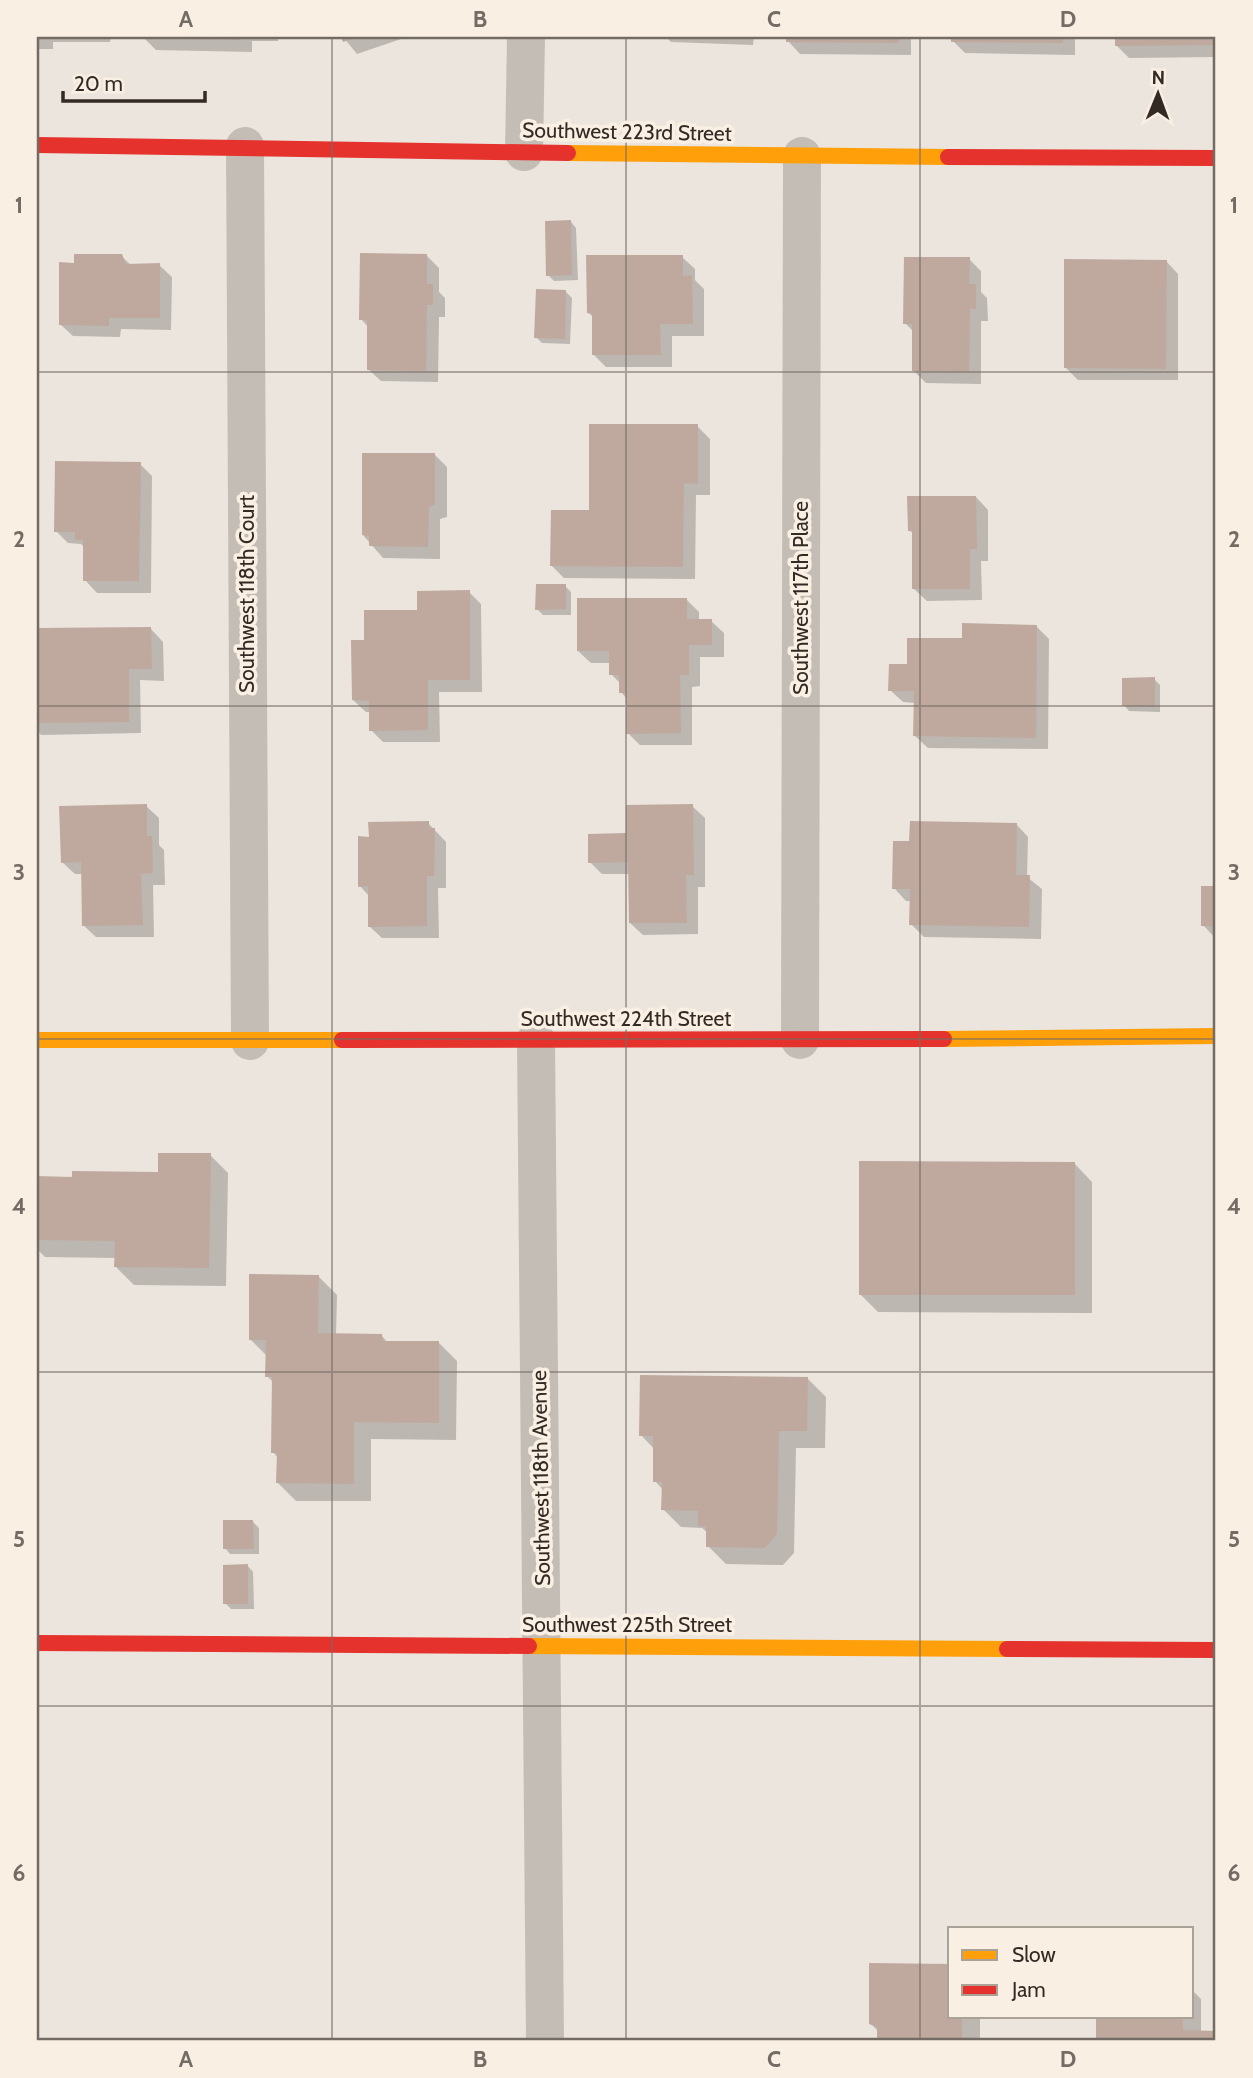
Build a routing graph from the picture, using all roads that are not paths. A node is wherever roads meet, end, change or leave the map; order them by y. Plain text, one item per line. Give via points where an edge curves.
1 (526, 37) edge
2 (37, 145) edge
3 (245, 146) junction
4 (524, 152) junction
5 (802, 156) junction
6 (1216, 158) edge
7 (1216, 1036) edge
8 (37, 1040) edge
9 (536, 1040) junction
10 (800, 1040) junction
11 (250, 1041) junction
12 (37, 1643) edge
13 (543, 1645) junction
14 (1216, 1650) edge
15 (545, 2041) edge

1 - 4 street
2 - 3 street, Southwest 223rd Street
3 - 4 street, Southwest 223rd Street
3 - 11 street, Southwest 118th Court
4 - 5 street, Southwest 223rd Street
5 - 6 street, Southwest 223rd Street
5 - 10 street, Southwest 117th Place
7 - 10 street, Southwest 224th Street
8 - 11 street, Southwest 224th Street
9 - 10 street, Southwest 224th Street
9 - 11 street, Southwest 224th Street
9 - 13 street, Southwest 118th Avenue
12 - 13 street, Southwest 225th Street
13 - 14 street, Southwest 225th Street
13 - 15 street, Southwest 118th Avenue

